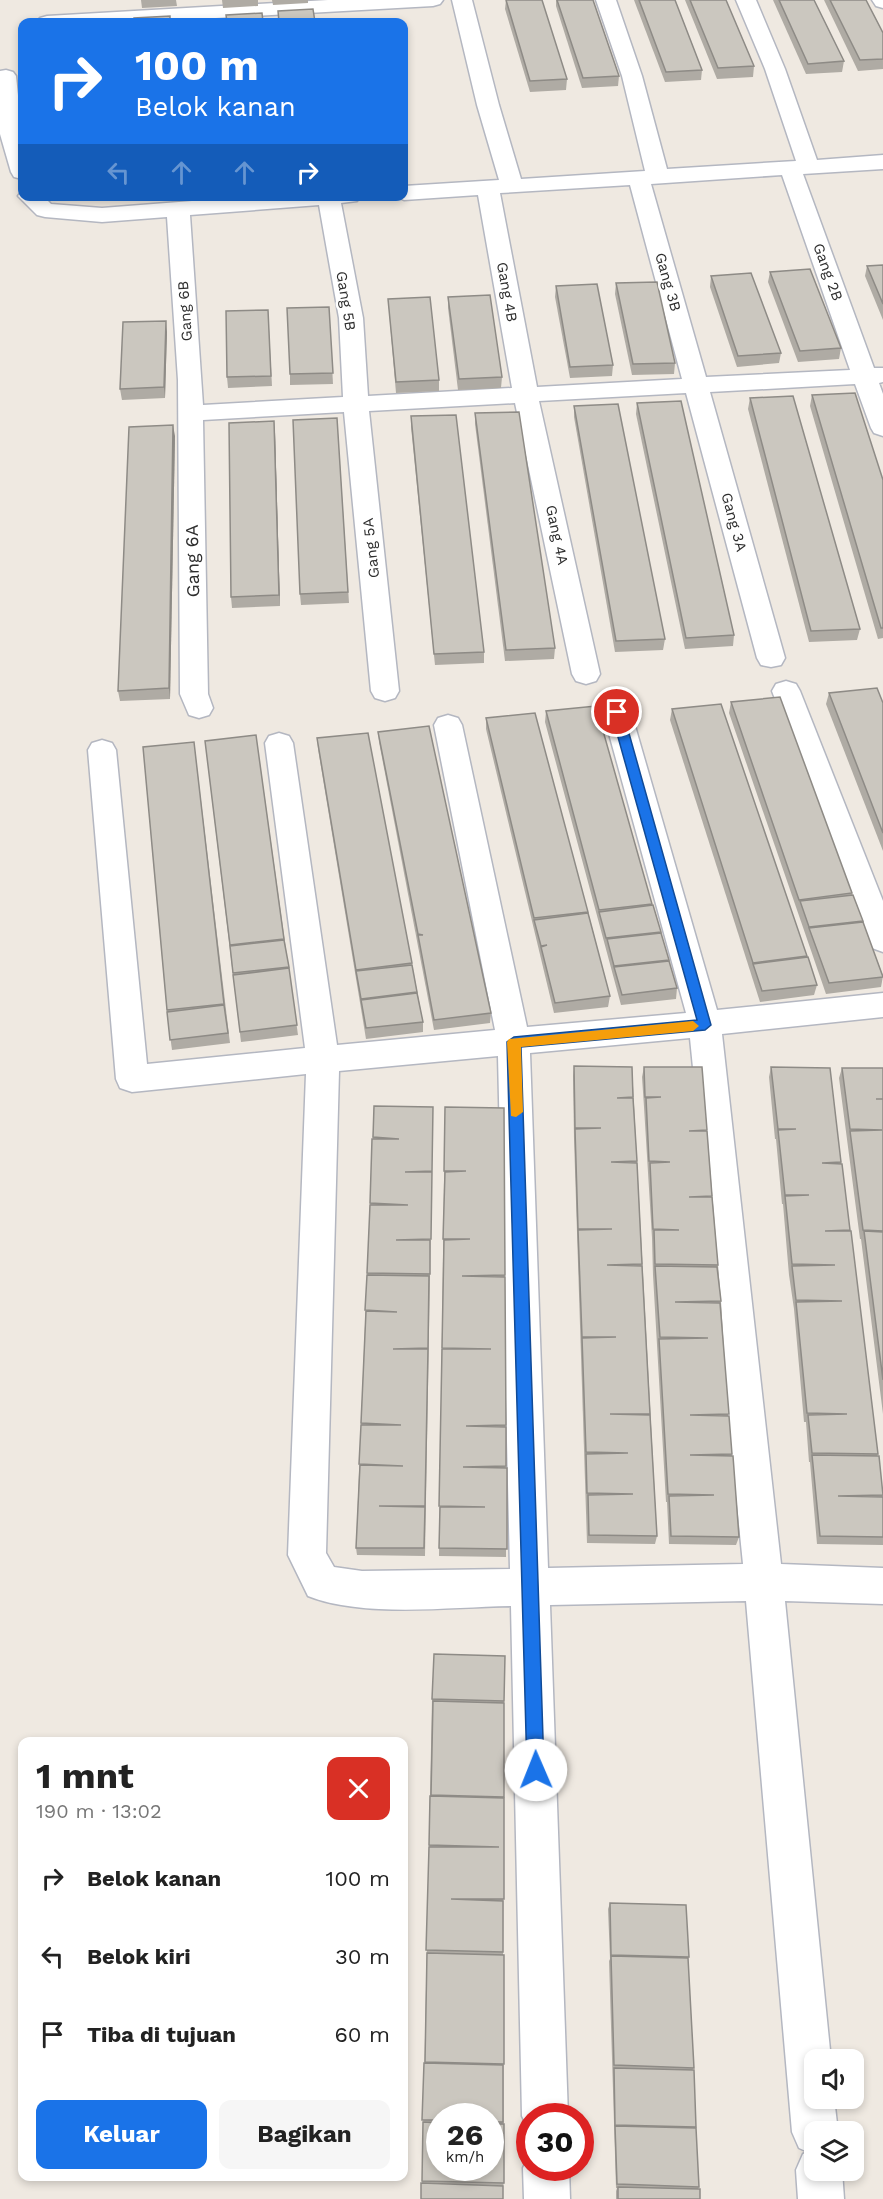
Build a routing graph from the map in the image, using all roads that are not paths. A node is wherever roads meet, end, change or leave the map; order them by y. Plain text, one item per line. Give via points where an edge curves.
1 (433, 0) edge
2 (462, 0) edge
3 (606, 0) edge
4 (746, 0) edge
5 (326, 9) edge
6 (189, 12) edge
7 (104, 18) edge
8 (6, 76) dead end
9 (5, 128) edge
10 (18, 162) edge
11 (883, 162) edge
12 (800, 167) junction
13 (649, 178) junction
14 (512, 186) junction
15 (488, 188) junction
16 (408, 193) edge
17 (35, 201) edge
18 (230, 201) edge
19 (339, 201) edge
20 (203, 202) edge
21 (178, 209) junction
22 (874, 375) edge
23 (697, 386) junction
24 (526, 396) junction
25 (356, 405) junction
26 (190, 413) junction
27 (883, 428) edge
28 (771, 658) dead end
29 (586, 674) dead end
30 (385, 691) dead end
31 (786, 691) dead end
32 (199, 708) dead end
33 (617, 712) dead end
34 (448, 725) dead end
35 (279, 743) dead end
36 (102, 750) dead end
37 (883, 940) edge
38 (883, 1005) edge
39 (705, 1025) junction
40 (514, 1042) junction
41 (323, 1058) junction
42 (764, 1582) junction
43 (531, 1586) junction
44 (883, 1586) edge
45 (544, 2103) edge
46 (814, 2121) edge
47 (546, 2181) edge
48 (820, 2181) edge
49 (547, 2199) edge
50 (821, 2199) edge

1 - 5 street
2 - 14 street
3 - 13 street, Gang 3B via 632,76
4 - 12 street, Gang 2B via 775,69
5 - 6 street
6 - 7 street
8 - 9 street
9 - 10 street
11 - 12 street
12 - 13 street
12 - 22 street, Gang 2B
13 - 14 street
13 - 23 street, Gang 3B
14 - 15 street
15 - 16 street
15 - 24 street, Gang 4B
17 - 21 street via 45,210 102,215
18 - 20 street
19 - 25 street, Gang 5B
20 - 21 street
21 - 26 street, Gang 6B
22 - 23 street
22 - 27 street, Gang 2B
23 - 24 street
23 - 28 street, Gang 3A
24 - 25 street
24 - 29 street, Gang 4A
25 - 26 street
25 - 30 street, Gang 5A
26 - 32 street, Gang 6A via 194,694
31 - 37 street
33 - 39 street
34 - 40 street
35 - 41 street
36 - 41 street via 132,1079
38 - 39 street
39 - 40 street
39 - 42 street
40 - 41 street
40 - 43 street
41 - 43 street via 308,1555 322,1582 362,1590
42 - 43 street
42 - 44 street
42 - 46 street
43 - 45 street
47 - 49 street
48 - 50 street

